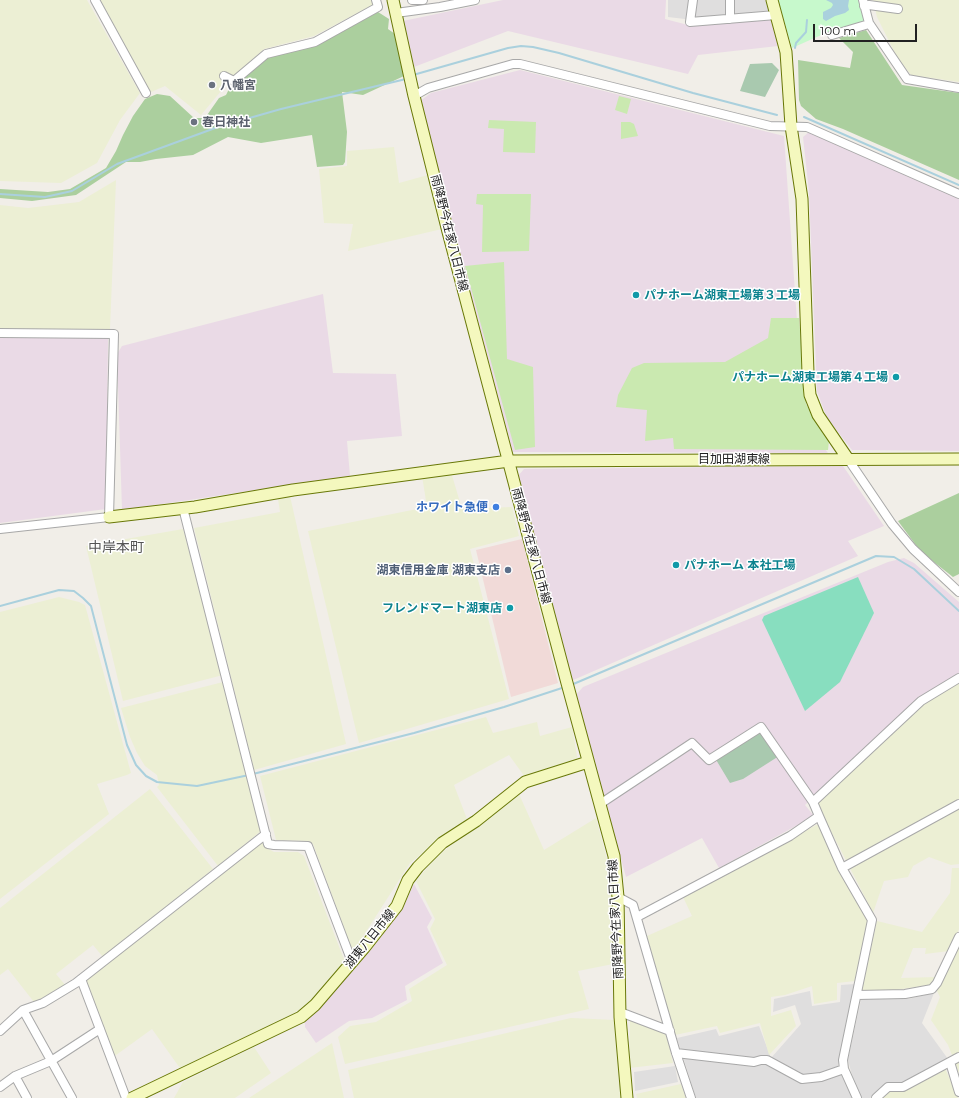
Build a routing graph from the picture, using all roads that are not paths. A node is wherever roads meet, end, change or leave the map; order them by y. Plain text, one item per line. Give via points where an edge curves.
1 (95, 0) edge
2 (376, 0) edge
3 (393, 0) edge
4 (412, 0) edge
5 (423, 0) edge
6 (475, 0) edge
7 (693, 0) edge
8 (730, 0) edge
9 (772, 0) edge
10 (863, 3) edge
11 (898, 9) dead end
12 (396, 13) junction
13 (776, 15) junction
14 (730, 18) junction
15 (869, 24) junction
16 (832, 35) dead end
17 (224, 76) dead end
18 (959, 88) edge
19 (146, 93) dead end
20 (414, 96) junction
21 (791, 126) junction
22 (959, 194) edge
23 (0, 333) edge
24 (848, 459) junction
25 (959, 459) edge
26 (509, 460) junction
27 (183, 508) junction
28 (109, 518) junction
29 (0, 529) edge
30 (959, 592) edge
31 (959, 678) edge
32 (588, 762) junction
33 (814, 802) junction
34 (600, 804) junction
35 (959, 804) edge
36 (819, 816) junction
37 (266, 834) junction
38 (842, 868) junction
39 (618, 897) junction
40 (637, 917) junction
41 (959, 937) edge
42 (352, 962) junction
43 (81, 979) junction
44 (857, 996) junction
45 (23, 1010) junction
46 (620, 1012) junction
47 (100, 1029) junction
48 (0, 1030) edge
49 (670, 1031) junction
50 (676, 1053) junction
51 (959, 1057) edge
52 (51, 1061) junction
53 (950, 1062) junction
54 (844, 1069) junction
55 (15, 1076) junction
56 (0, 1087) edge
57 (959, 1092) edge
58 (27, 1098) edge
59 (72, 1098) edge
60 (126, 1098) edge
61 (132, 1098) edge
62 (626, 1098) edge
63 (691, 1098) edge
64 (857, 1098) edge
65 (876, 1098) edge

1 - 19 street
2 - 17 street via 378,7 315,42 266,54 234,81
3 - 12 main road, 雨降野今在家八日市線
4 - 5 street
6 - 12 street
7 - 14 street via 690,22
8 - 14 street
9 - 13 main road
10 - 11 street
10 - 15 street
12 - 20 main road, 雨降野今在家八日市線
13 - 14 street
13 - 21 main road via 786,52
15 - 16 street
15 - 18 street via 907,79
20 - 21 street via 428,88 520,64 770,126
20 - 26 main road, 雨降野今在家八日市線
21 - 22 street via 807,127
21 - 24 main road via 802,199 810,395 818,415
23 - 28 street via 114,334
24 - 25 main road, 目加田湖東線
24 - 26 main road, 目加田湖東線
24 - 30 street via 892,524 913,549
26 - 27 main road, 目加田湖東線
26 - 32 main road, 雨降野今在家八日市線
27 - 28 main road, 目加田湖東線
27 - 37 street
28 - 29 street
31 - 33 street via 920,701
32 - 34 main road, 雨降野今在家八日市線
32 - 42 main road, 湖東八日市線 via 525,782 442,843 408,880 397,906
33 - 34 street via 761,727 709,760 692,743
33 - 36 street
34 - 39 main road, 雨降野今在家八日市線 via 614,856
35 - 38 street
36 - 38 street
36 - 40 street via 790,836
37 - 42 street via 268,844 308,846
37 - 43 street
38 - 44 street via 872,920
39 - 40 street via 633,905
39 - 46 main road, 雨降野今在家八日市線
40 - 49 street
41 - 44 street via 932,989 905,994
42 - 61 main road, 湖東八日市線 via 315,1005 301,1017
43 - 45 street via 43,1003
43 - 47 street
44 - 54 street via 843,1060
45 - 48 street
45 - 52 street
46 - 49 street
46 - 62 main road, 雨降野今在家八日市線
47 - 52 street
47 - 60 street
49 - 50 street
50 - 54 street via 754,1062 767,1060 802,1079 821,1077
50 - 63 street
51 - 53 street
52 - 55 street
52 - 59 street
53 - 57 street
53 - 65 street via 903,1087 888,1087
54 - 64 street
55 - 56 street
55 - 58 street

